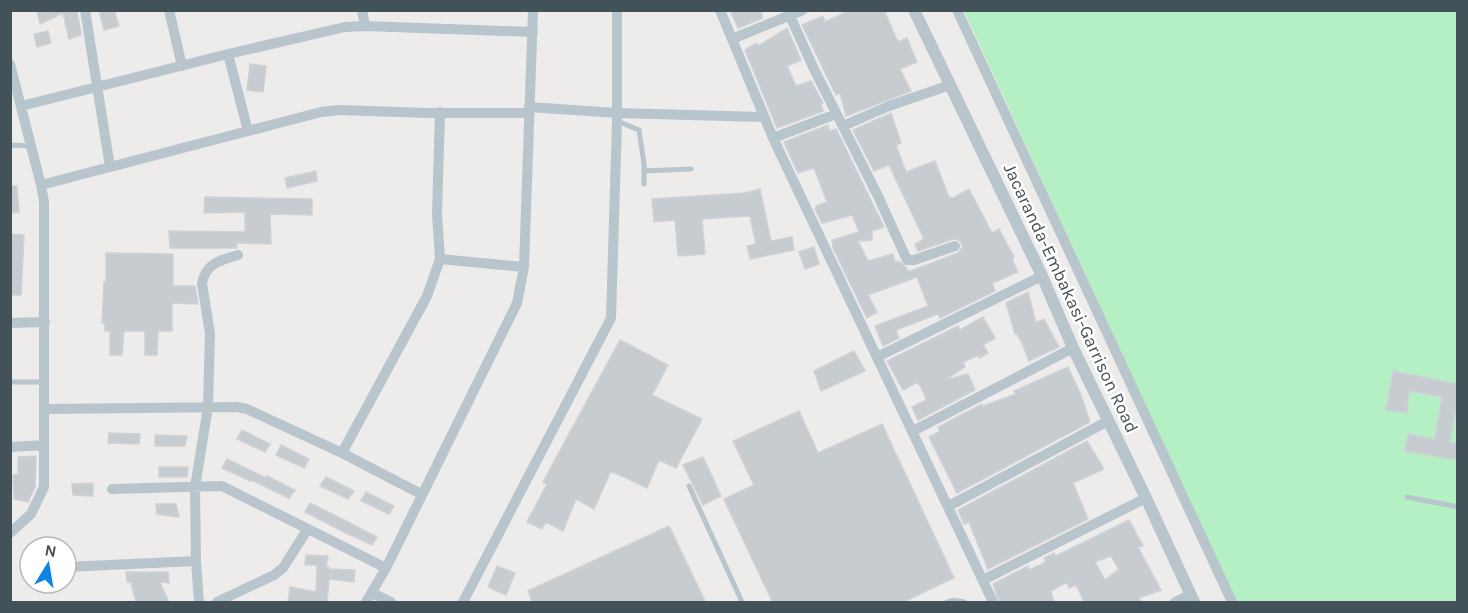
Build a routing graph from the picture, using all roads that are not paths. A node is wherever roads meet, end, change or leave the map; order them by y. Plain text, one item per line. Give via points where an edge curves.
1 (85, 10) edge
2 (169, 10) edge
3 (362, 10) edge
4 (533, 10) edge
5 (616, 10) edge
6 (720, 10) edge
7 (802, 10) edge
8 (914, 10) edge
9 (957, 10) edge
10 (790, 16) junction
11 (365, 26) junction
12 (533, 32) junction
13 (732, 39) junction
14 (228, 54) junction
15 (10, 64) edge
16 (182, 66) junction
17 (13, 79) edge
18 (950, 85) junction
19 (98, 86) junction
20 (21, 106) junction
21 (529, 110) junction
22 (440, 112) junction
23 (836, 114) junction
24 (617, 117) junction
25 (763, 117) junction
26 (843, 126) junction
27 (248, 131) junction
28 (773, 138) junction
29 (10, 145) edge
30 (32, 147) junction
31 (110, 167) junction
32 (691, 169) dead end
33 (644, 171) junction
34 (644, 184) dead end
35 (41, 185) junction
36 (955, 246) dead end
37 (238, 255) dead end
38 (440, 259) junction
39 (524, 267) junction
40 (1042, 276) junction
41 (45, 322) junction
42 (10, 323) edge
43 (1073, 348) junction
44 (877, 357) junction
45 (10, 382) edge
46 (44, 382) junction
47 (208, 407) junction
48 (44, 409) junction
49 (1108, 421) junction
50 (913, 431) junction
51 (44, 445) junction
52 (10, 447) edge
53 (342, 453) junction
54 (688, 486) dead end
55 (195, 487) junction
56 (112, 489) dead end
57 (421, 494) junction
58 (1407, 497) dead end
59 (1146, 498) junction
60 (949, 506) junction
61 (1458, 507) edge
62 (307, 530) junction
63 (10, 533) edge
64 (196, 561) junction
65 (78, 566) edge
66 (386, 568) junction
67 (983, 580) junction
68 (369, 598) edge
69 (1192, 599) edge
70 (199, 603) edge
71 (217, 603) edge
72 (391, 603) edge
73 (463, 603) edge
74 (742, 603) edge
75 (947, 603) edge
76 (964, 603) edge
77 (993, 603) edge
78 (1175, 603) edge
79 (1232, 603) edge

1 - 19 street
2 - 16 street
3 - 11 street
4 - 12 street
5 - 24 street
6 - 13 street
7 - 10 street
8 - 18 street, Jacaranda-Embakasi-Garrison Road
9 - 79 street
10 - 13 street
10 - 23 street
11 - 12 street
11 - 14 street via 327,30
12 - 21 street
13 - 25 street
14 - 16 street
14 - 27 street
15 - 17 street
16 - 19 street
17 - 20 street
18 - 26 street
18 - 40 street, Jacaranda-Embakasi-Garrison Road
19 - 20 street
19 - 31 street
20 - 30 street
21 - 22 street
21 - 24 street
21 - 39 street
22 - 27 street via 339,110
22 - 38 street
23 - 26 street
23 - 28 street
24 - 25 street
24 - 33 lane via 639,130
24 - 73 street via 611,318
25 - 28 street
26 - 36 street via 907,260
27 - 31 street
28 - 44 street
29 - 30 lane
30 - 35 street
31 - 35 street
32 - 33 lane
33 - 34 lane
35 - 41 street
37 - 47 street via 211,265 203,275 210,334
38 - 39 street
38 - 53 street via 427,296
39 - 57 street via 517,303
40 - 43 street, Jacaranda-Embakasi-Garrison Road
40 - 44 street
41 - 42 street
41 - 46 street
43 - 49 street, Jacaranda-Embakasi-Garrison Road
43 - 50 street
44 - 50 street
45 - 46 lane
46 - 48 street
47 - 48 street
47 - 53 street via 247,409
47 - 55 street
48 - 51 street
49 - 59 street, Jacaranda-Embakasi-Garrison Road
49 - 60 street
50 - 60 street
51 - 52 street
51 - 63 street via 44,487 31,514
53 - 57 street
54 - 74 lane
55 - 56 street
55 - 62 street via 222,486
55 - 64 street
57 - 66 street
58 - 61 lane
59 - 67 street
59 - 69 street, Jacaranda-Embakasi-Garrison Road
60 - 67 street
62 - 66 street
62 - 71 street via 283,568
64 - 65 street
64 - 70 street
66 - 68 street
67 - 77 street
68 - 72 street
69 - 78 street
75 - 76 lane

